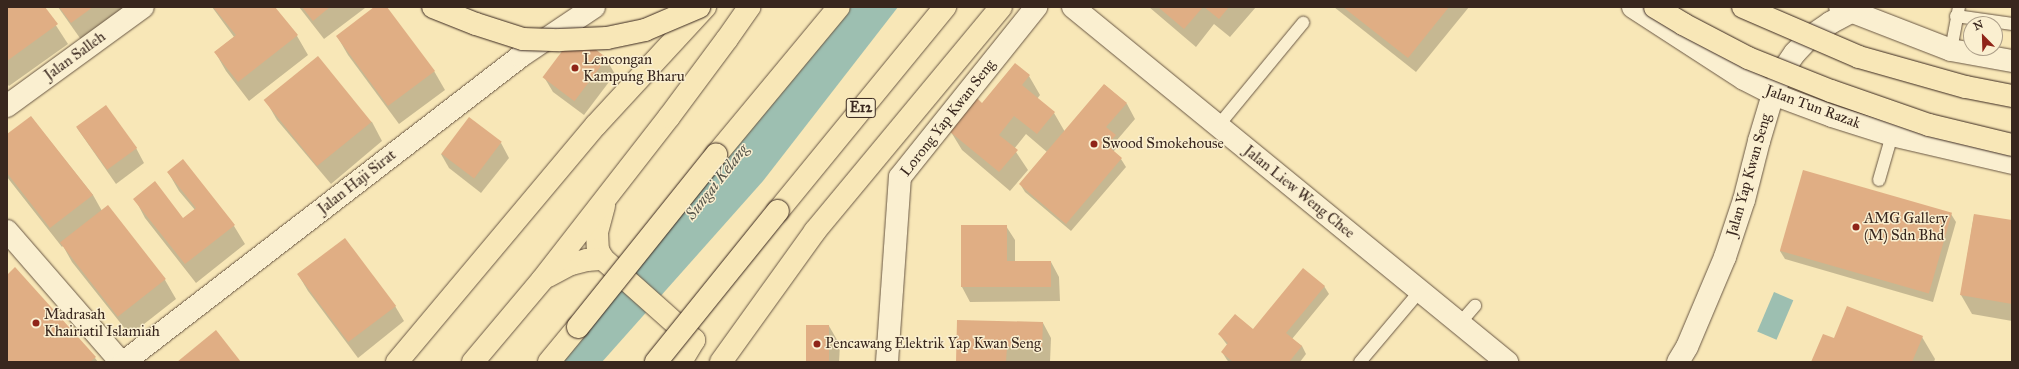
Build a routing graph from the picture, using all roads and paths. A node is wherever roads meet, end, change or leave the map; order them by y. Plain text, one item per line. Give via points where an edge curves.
1 (143, 7) edge
2 (433, 7) edge
3 (594, 7) edge
4 (699, 7) edge
5 (705, 7) edge
6 (749, 7) edge
7 (839, 7) edge
8 (945, 7) edge
9 (1001, 7) edge
10 (1036, 7) edge
11 (1072, 7) edge
12 (1633, 7) edge
13 (1655, 7) edge
14 (1743, 7) edge
15 (1846, 10) edge
16 (1958, 11) edge
17 (1303, 23) dead end
18 (2012, 24) edge
19 (1951, 50) junction
20 (2012, 61) edge
21 (1773, 94) junction
22 (2012, 96) edge
23 (7, 106) edge
24 (1218, 126) junction
25 (1892, 135) junction
26 (2012, 145) edge
27 (2012, 163) edge
28 (1879, 180) dead end
29 (610, 191) junction
30 (7, 231) edge
31 (603, 259) junction
32 (542, 280) junction
33 (1420, 291) junction
34 (1476, 306) dead end
35 (1460, 324) junction
36 (122, 362) edge
37 (397, 362) edge
38 (473, 362) edge
39 (549, 362) edge
40 (656, 362) edge
41 (681, 362) edge
42 (721, 362) edge
43 (887, 362) edge
44 (1360, 362) edge
45 (1507, 362) edge
46 (1678, 362) edge

1 - 23 street, Jalan Salleh
2 - 4 main road, bridge via 523,39 560,40 607,38 645,30
3 - 36 street, Jalan Haji Sirat via 521,56
5 - 37 main road via 596,125
6 - 29 main road
7 - 39 main road, bridge
8 - 40 main road, E12, bridge
9 - 42 main road via 815,231
10 - 43 street, Lorong Yap Kwan Seng via 900,177
11 - 24 street, Jalan Liew Weng Chee
12 - 21 street, Jalan Tun Razak via 1744,80
13 - 26 main road, Jalan Tun Razak, bridge via 1748,58 1831,91 1930,125
14 - 22 main road, bridge via 1859,57 1966,87
15 - 19 street
15 - 21 street, Jalan Yap Kwan Seng via 1811,36 1801,47 1782,72
16 - 18 lane
16 - 19 lane
17 - 24 lane
19 - 20 street
21 - 25 street, Jalan Tun Razak
21 - 46 street, Jalan Yap Kwan Seng via 1744,200 1725,257 1687,347
24 - 33 street, Jalan Liew Weng Chee
25 - 27 street, Jalan Tun Razak
25 - 28 lane
29 - 31 main road via 601,213 597,233 598,250
29 - 32 main road
30 - 36 street
31 - 32 main road via 571,264
31 - 41 main road, bridge via 694,340
32 - 38 main road
33 - 35 street, Jalan Liew Weng Chee
33 - 44 lane
34 - 35 lane
35 - 45 street, Jalan Liew Weng Chee

